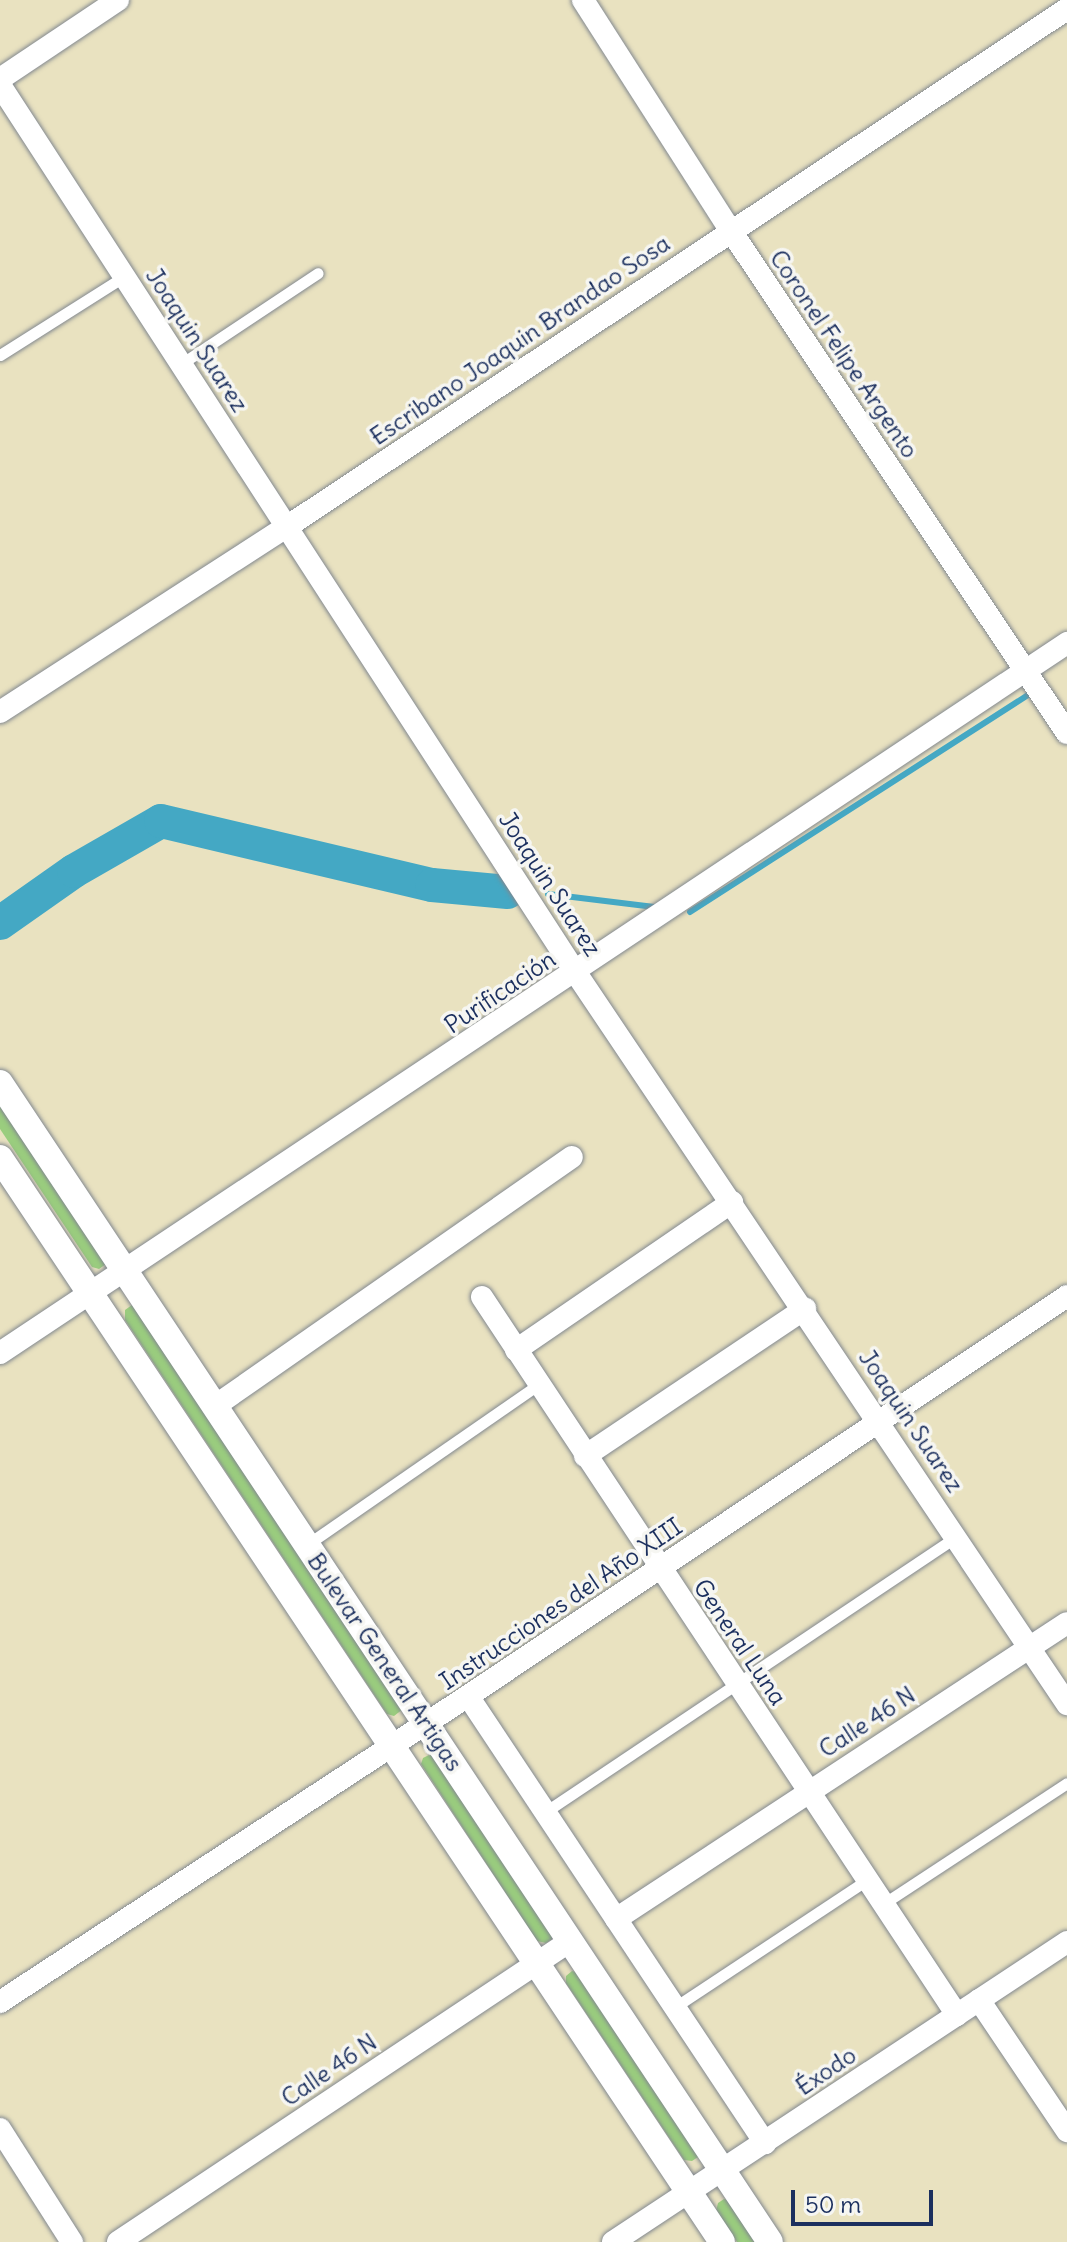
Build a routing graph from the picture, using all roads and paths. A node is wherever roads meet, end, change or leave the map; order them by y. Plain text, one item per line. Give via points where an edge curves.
1 (118, 0) edge
2 (583, 0) edge
3 (1067, 9) edge
4 (0, 79) edge
5 (0, 85) edge
6 (731, 231) junction
7 (318, 273) dead end
8 (125, 276) junction
9 (0, 355) edge
10 (181, 364) junction
11 (288, 526) junction
12 (1067, 643) edge
13 (1026, 670) junction
14 (0, 712) edge
15 (1067, 733) edge
16 (576, 973) junction
17 (0, 1083) edge
18 (572, 1157) dead end
19 (0, 1158) edge
20 (732, 1202) junction
21 (126, 1272) junction
22 (90, 1294) junction
23 (1067, 1296) edge
24 (482, 1297) dead end
25 (805, 1309) junction
26 (516, 1350) junction
27 (0, 1353) edge
28 (538, 1385) junction
29 (215, 1406) junction
30 (881, 1423) junction
31 (585, 1456) junction
32 (956, 1537) junction
33 (307, 1545) junction
34 (660, 1569) junction
35 (1067, 1623) edge
36 (1030, 1648) junction
37 (736, 1684) junction
38 (468, 1696) junction
39 (1067, 1704) edge
40 (426, 1724) junction
41 (391, 1746) junction
42 (1067, 1783) edge
43 (808, 1791) junction
44 (545, 1812) junction
45 (867, 1880) junction
46 (883, 1904) junction
47 (616, 1919) junction
48 (570, 1941) junction
49 (1067, 1942) edge
50 (536, 1963) junction
51 (979, 2000) junction
52 (0, 2002) edge
53 (675, 2007) junction
54 (957, 2015) junction
55 (0, 2129) edge
56 (1067, 2131) edge
57 (765, 2143) junction
58 (723, 2171) junction
59 (689, 2192) junction
60 (72, 2242) edge
61 (118, 2242) edge
62 (613, 2242) edge
63 (722, 2242) edge
64 (770, 2242) edge

1 - 4 street
2 - 6 street, Coronel Felipe Argento
3 - 6 street, Escribano Joaquin Brandao Sosa
5 - 8 street, Joaquin Suarez
6 - 11 street, Escribano Joaquin Brandao Sosa
6 - 13 street, Coronel Felipe Argento
7 - 10 lane
8 - 9 lane
8 - 10 street, Joaquin Suarez
10 - 11 street, Joaquin Suarez
11 - 14 street, Escribano Joaquin Brandao Sosa
11 - 16 street, Joaquin Suarez
12 - 13 street, Purificación
13 - 15 street, Coronel Felipe Argento
13 - 16 street, Purificación
16 - 20 street, Joaquin Suarez
16 - 21 street, Purificación
17 - 21 street, Bulevar General Artigas
18 - 29 street
19 - 22 street, Bulevar General Artigas
20 - 25 street, Joaquin Suarez
20 - 26 street
21 - 22 street, Purificación
21 - 29 street, Bulevar General Artigas
22 - 27 street, Purificación
22 - 41 street, Bulevar General Artigas
23 - 30 street, Instrucciones del Año XIII
24 - 26 street, General Luna
25 - 30 street, Joaquin Suarez
25 - 31 street
26 - 28 street, General Luna
28 - 31 street, General Luna
28 - 33 lane
29 - 33 street, Bulevar General Artigas
30 - 32 street, Joaquin Suarez
30 - 34 street, Instrucciones del Año XIII
31 - 34 street, General Luna
32 - 36 street, Joaquin Suarez
32 - 37 lane
33 - 40 street, Bulevar General Artigas
34 - 37 street, General Luna
34 - 38 street, Instrucciones del Año XIII
35 - 36 street, Calle 46 N
36 - 39 street, Joaquin Suarez
36 - 43 street, Calle 46 N
37 - 43 street, General Luna
37 - 44 lane
38 - 40 street, Instrucciones del Año XIII
38 - 44 street
40 - 41 street, Instrucciones del Año XIII
40 - 48 street, Bulevar General Artigas
41 - 50 street, Bulevar General Artigas
41 - 52 street, Instrucciones del Año XIII
42 - 46 lane
43 - 45 street, General Luna
43 - 47 street, Calle 46 N
44 - 47 street
45 - 46 street, General Luna
45 - 53 lane
46 - 54 street, General Luna
47 - 53 street
48 - 50 street, Calle 46 N
48 - 58 street, Bulevar General Artigas
49 - 51 street, Éxodo
50 - 59 street, Bulevar General Artigas
50 - 61 street, Calle 46 N
51 - 54 street, Éxodo
51 - 56 street
53 - 57 street
54 - 57 street, Éxodo
55 - 60 street
57 - 58 street, Éxodo
58 - 59 street, Éxodo
58 - 64 street, Bulevar General Artigas
59 - 62 street, Éxodo
59 - 63 street, Bulevar General Artigas

